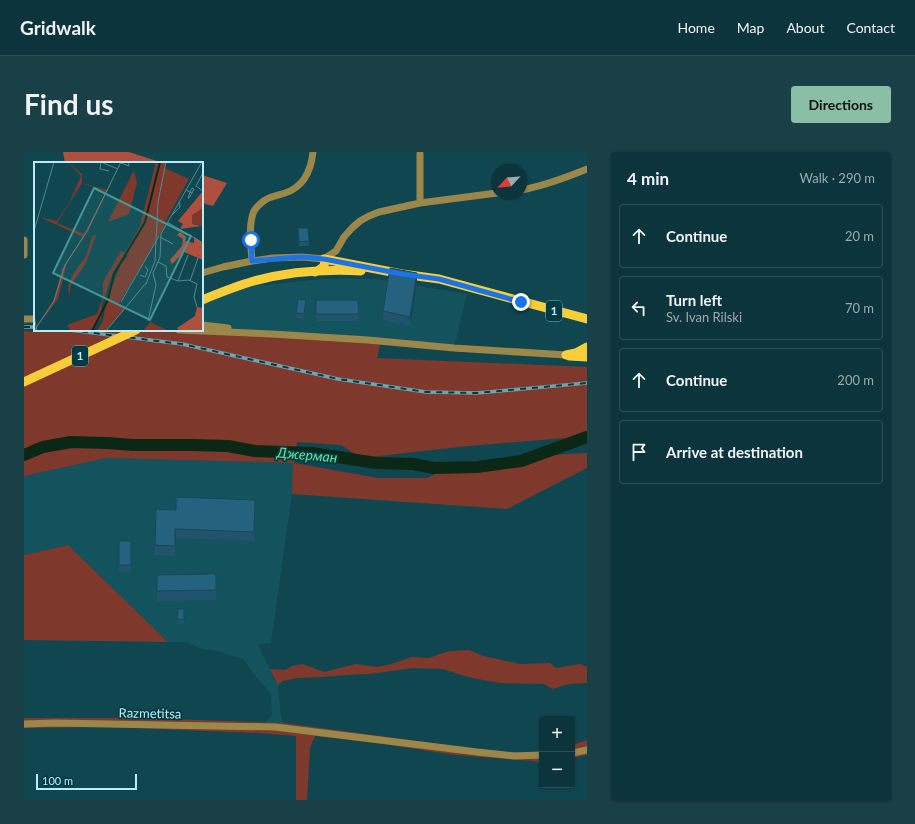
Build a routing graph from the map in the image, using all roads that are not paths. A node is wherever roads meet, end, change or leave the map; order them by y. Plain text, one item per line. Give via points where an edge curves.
1 (313, 152) edge
2 (420, 154) dead end
3 (587, 169) edge
4 (527, 189) edge
5 (491, 194) edge
6 (420, 203) junction
7 (24, 240) edge
8 (24, 255) edge
9 (324, 259) junction
10 (252, 261) junction
11 (315, 272) junction
12 (203, 273) edge
13 (402, 274) junction
14 (203, 300) edge
15 (521, 302) junction
16 (587, 319) edge
17 (203, 324) edge
18 (587, 325) edge
19 (134, 331) edge
20 (202, 331) edge
21 (272, 334) junction
22 (587, 347) edge
23 (566, 355) junction
24 (587, 357) edge
25 (24, 382) edge
26 (24, 724) edge
27 (587, 750) edge
28 (575, 752) edge
29 (539, 755) edge

1 - 10 street via 308,175 302,183 296,188 268,198 254,210 251,225
2 - 6 street
3 - 4 street via 542,186
5 - 6 street
6 - 9 street via 379,212 360,221 336,251
7 - 8 street
9 - 10 street via 302,257
9 - 11 main road via 324,266
9 - 13 main road
10 - 12 street
11 - 13 main road, 1 via 345,270
11 - 14 main road, 1 via 254,281
13 - 15 main road, 1 via 439,279
15 - 16 main road, 1
15 - 18 main road
17 - 21 street
19 - 25 main road, 1, bridge
20 - 21 street
21 - 23 street
22 - 23 main road
23 - 24 main road
26 - 29 street, Razmetitsa via 275,727 514,756
27 - 28 street

